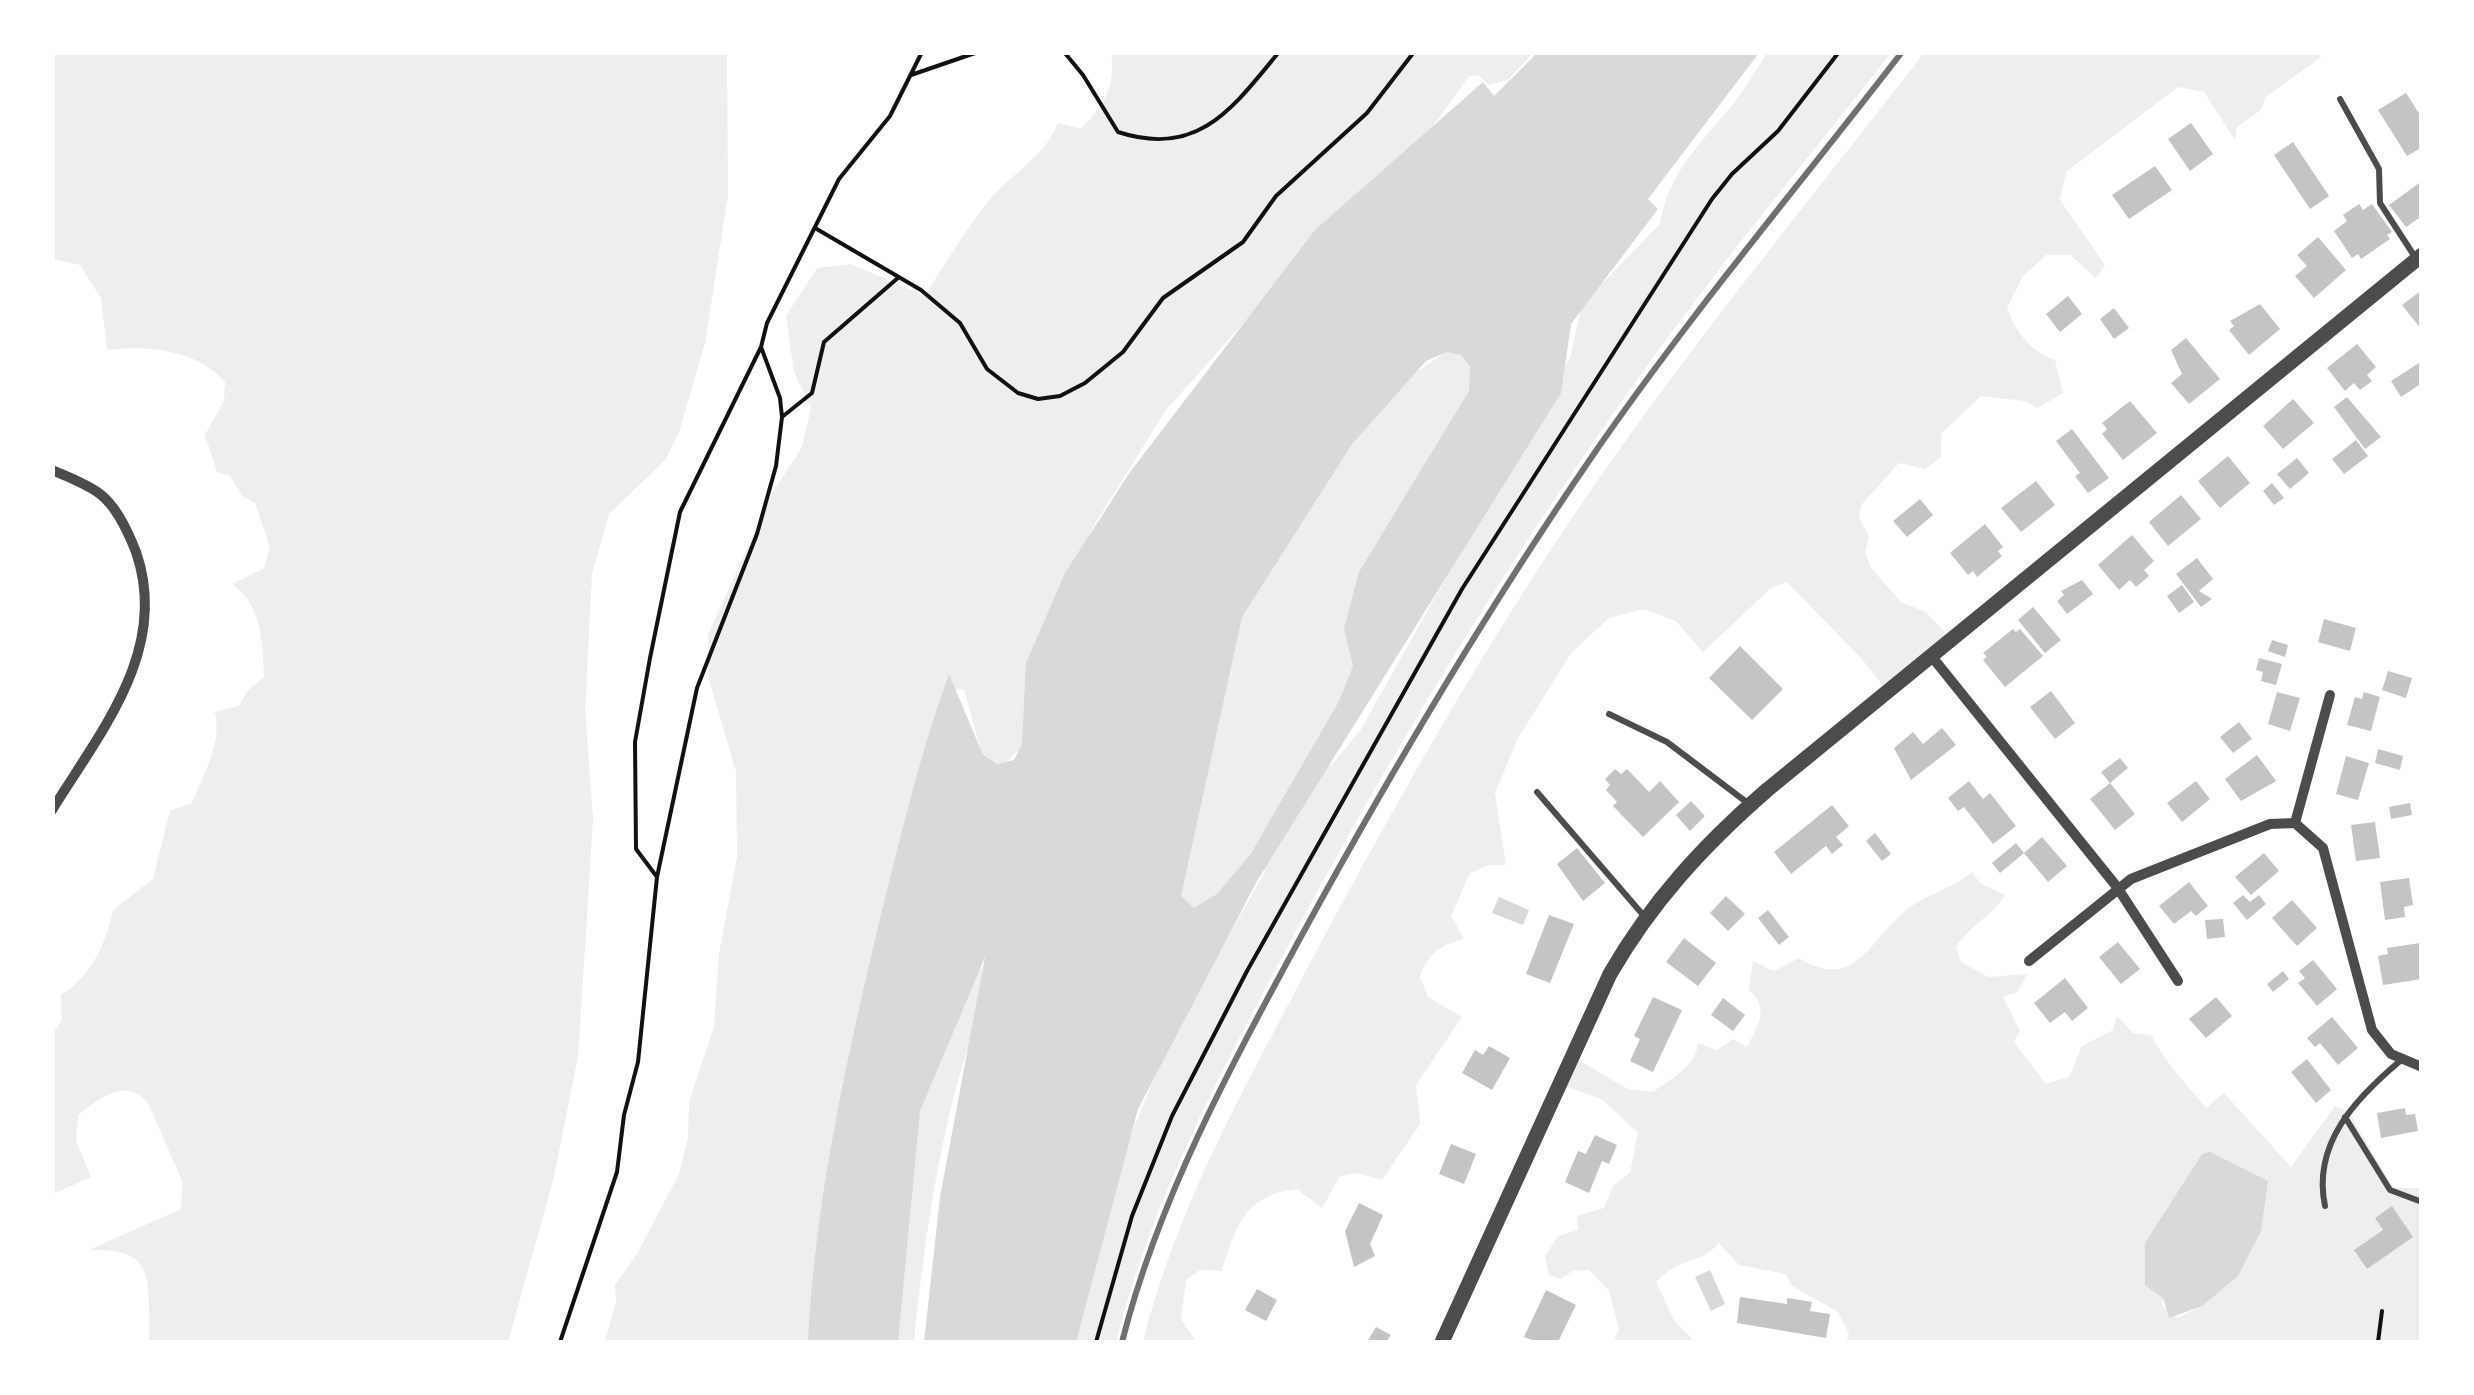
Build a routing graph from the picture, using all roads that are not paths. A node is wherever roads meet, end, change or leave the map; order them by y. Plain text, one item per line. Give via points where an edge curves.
1 (2340, 99) dead end
2 (2419, 257) edge
3 (52, 470) edge
4 (1933, 658) junction
5 (2330, 695) dead end
6 (1609, 714) dead end
7 (1537, 792) dead end
8 (1750, 805) junction
9 (52, 810) edge
10 (2295, 823) junction
11 (2118, 887) junction
12 (1645, 917) junction
13 (2029, 961) dead end
14 (2178, 981) dead end
15 (2400, 1061) junction
16 (2422, 1067) edge
17 (2345, 1117) junction
18 (2422, 1202) edge
19 (2325, 1206) dead end
20 (1442, 1342) edge

1 - 2 lane via 2378,169 2380,203
2 - 4 street
3 - 9 street via 102,495 130,536 148,603 147,630 120,698
4 - 8 street
4 - 11 street
5 - 10 street
6 - 8 lane via 1667,742
7 - 12 lane
8 - 12 street
10 - 11 street via 2270,824 2214,843
10 - 15 street via 2323,848 2364,1009
11 - 13 street
11 - 14 street
12 - 20 street via 1566,1062
15 - 16 street
15 - 17 lane
17 - 18 lane via 2390,1190
17 - 19 lane via 2321,1171

